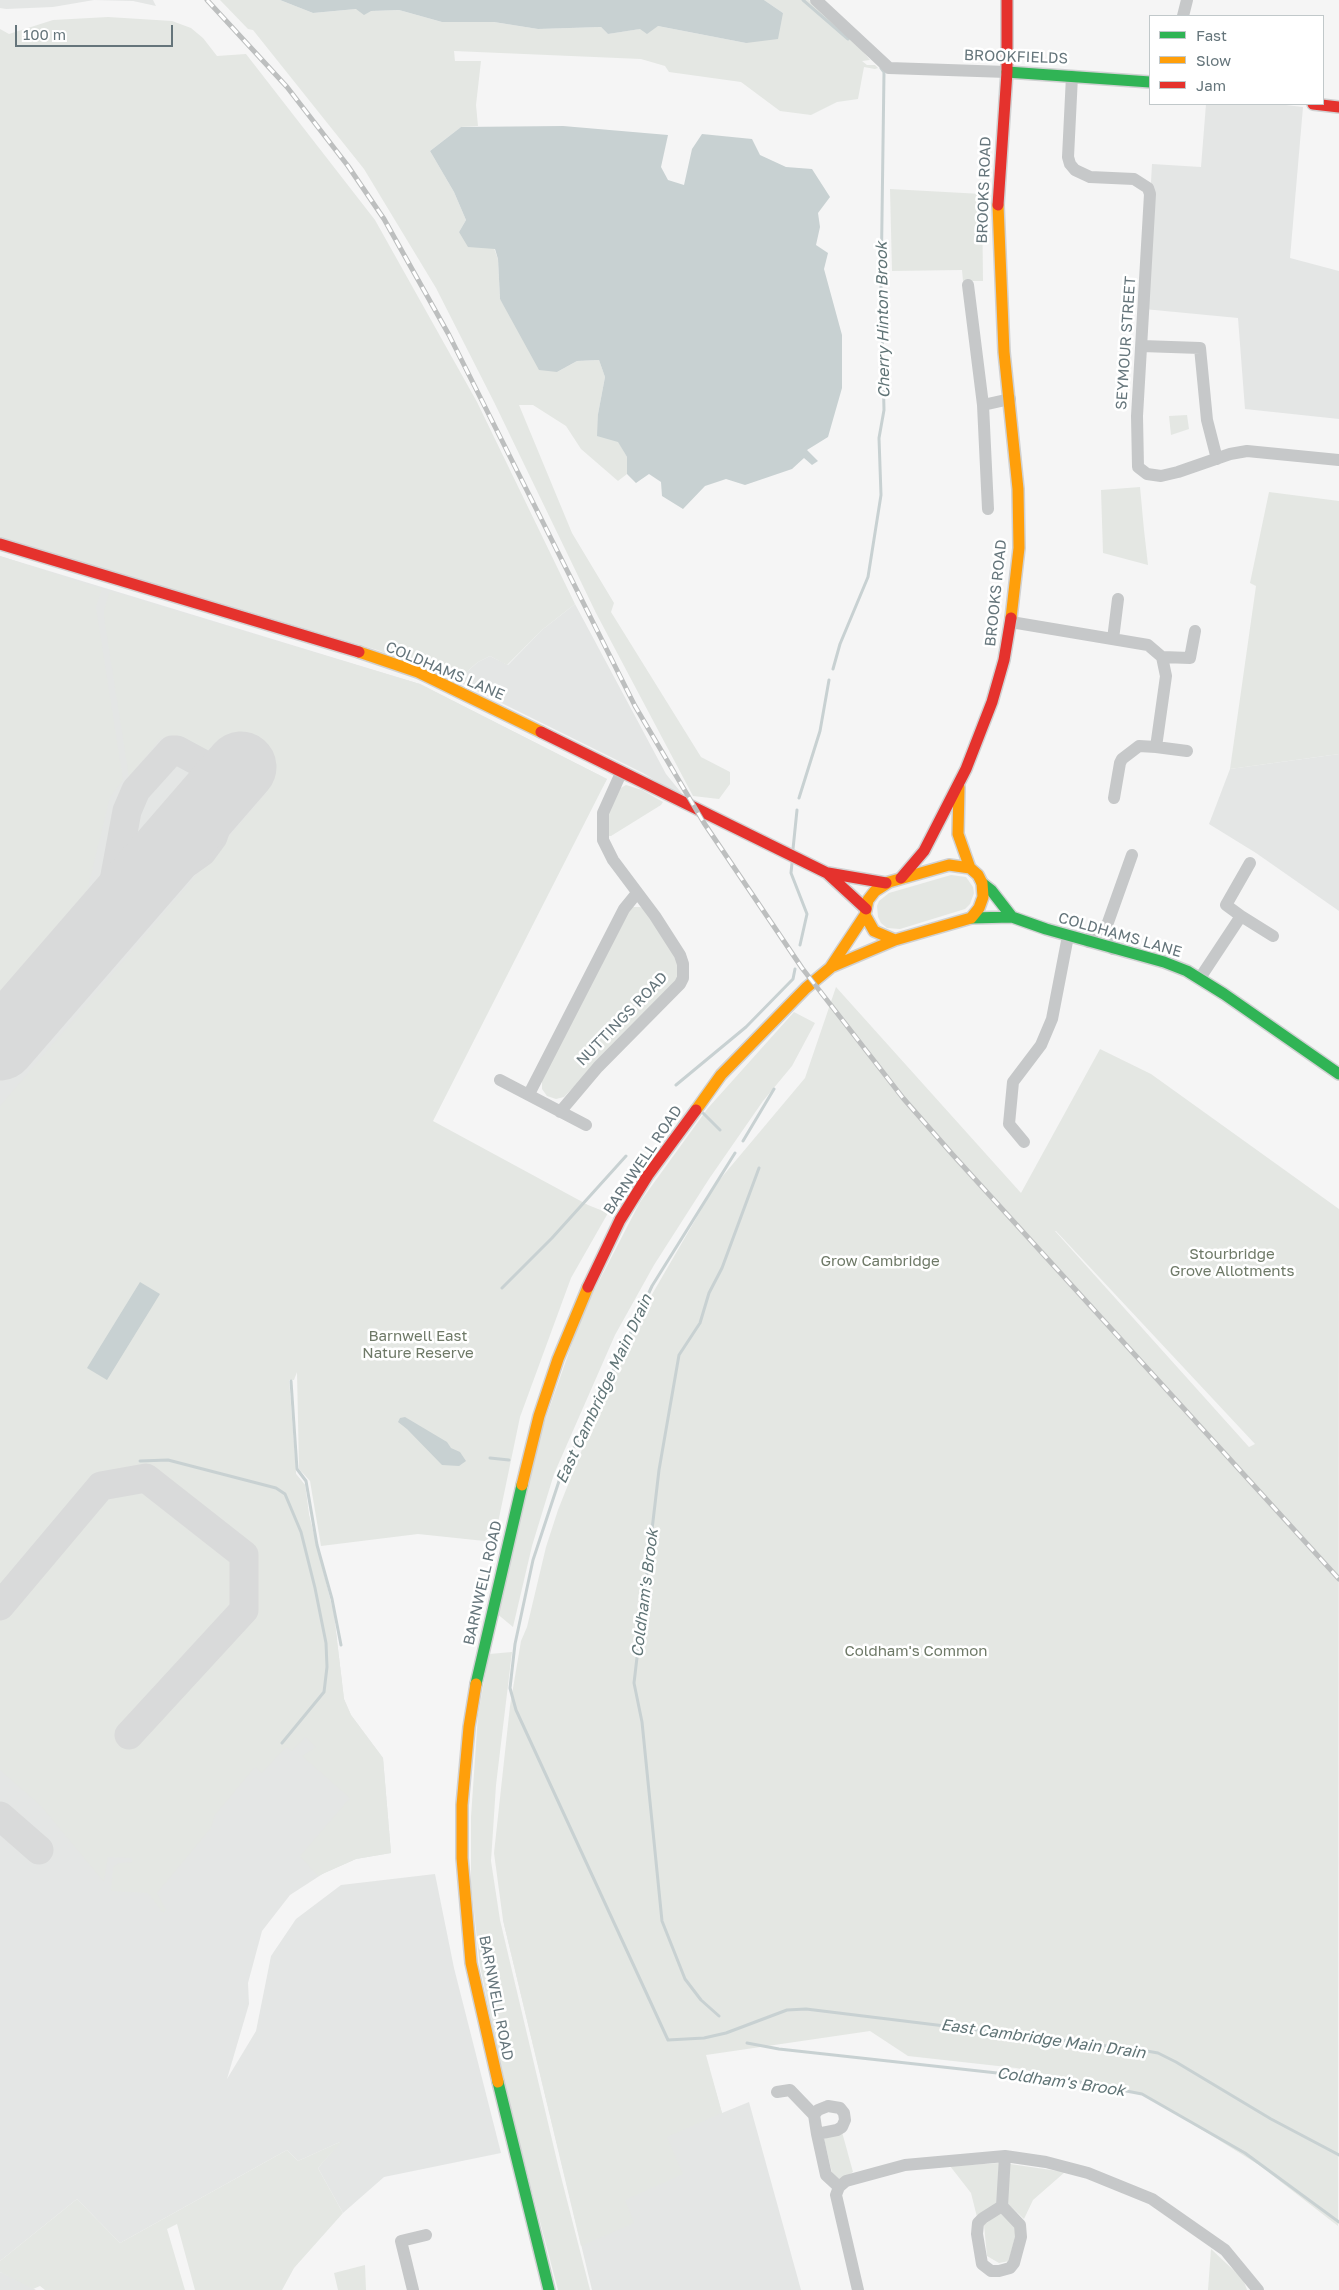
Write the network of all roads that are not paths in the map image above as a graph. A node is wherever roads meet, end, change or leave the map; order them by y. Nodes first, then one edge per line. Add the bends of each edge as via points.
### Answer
1 (816, 0) edge
2 (1007, 0) edge
3 (1187, 0) edge
4 (1183, 15) edge
5 (1007, 72) junction
6 (1072, 76) junction
7 (1149, 82) edge
8 (1322, 105) edge
9 (1339, 107) edge
10 (968, 285) dead end
11 (1142, 346) junction
12 (1010, 399) junction
13 (983, 405) junction
14 (1217, 459) junction
15 (1339, 460) edge
16 (988, 509) dead end
17 (0, 544) edge
18 (1118, 599) dead end
19 (1012, 622) junction
20 (1195, 631) dead end
21 (1113, 639) junction
22 (1162, 657) junction
23 (1156, 747) junction
24 (1187, 751) dead end
25 (621, 773) junction
26 (960, 783) junction
27 (1114, 798) dead end
28 (1132, 855) dead end
29 (1250, 863) dead end
30 (970, 868) junction
31 (827, 873) junction
32 (901, 878) junction
33 (886, 883) junction
34 (982, 883) junction
35 (637, 893) junction
36 (866, 912) junction
37 (1241, 916) junction
38 (971, 918) junction
39 (1012, 918) junction
40 (1106, 928) junction
41 (1068, 936) junction
42 (1273, 936) dead end
43 (895, 940) junction
44 (1090, 942) junction
45 (1113, 948) junction
46 (830, 968) junction
47 (1200, 978) junction
48 (1339, 1074) edge
49 (500, 1080) dead end
50 (530, 1094) junction
51 (560, 1112) junction
52 (586, 1125) dead end
53 (1024, 1142) dead end
54 (777, 2092) dead end
55 (814, 2115) junction
56 (816, 2134) junction
57 (1005, 2156) junction
58 (839, 2187) junction
59 (1002, 2206) junction
60 (426, 2235) dead end
61 (413, 2290) edge
62 (549, 2290) edge
63 (858, 2290) edge
64 (1258, 2290) edge

1 - 5 street, BROOKFIELDS via 889,68
2 - 5 main road, BROOKS ROAD
3 - 4 street
5 - 6 main road, BROOKFIELDS
5 - 12 main road, BROOKS ROAD via 998,238
6 - 7 main road, BROOKFIELDS
6 - 11 street, SEYMOUR STREET via 1070,164 1090,177 1134,179 1148,188 1150,194
8 - 9 main road
10 - 13 street
11 - 14 street via 1200,348 1207,420
11 - 14 street, SEYMOUR STREET via 1137,416 1138,467 1147,474 1161,476
12 - 13 street
12 - 19 main road, BROOKS ROAD via 1019,532
13 - 16 street
14 - 15 street, SEYMOUR STREET via 1248,451
17 - 25 main road, COLDHAMS LANE via 400,665 492,707
18 - 21 street
19 - 21 street
19 - 26 main road, BROOKS ROAD via 992,702
20 - 22 street via 1190,658
21 - 22 street via 1148,645
22 - 23 street via 1166,676
23 - 24 street
23 - 27 street via 1139,746 1122,760
25 - 31 main road, COLDHAMS LANE
25 - 35 street, NUTTINGS ROAD via 603,812 602,834 614,860
26 - 30 main road, BROOKS ROAD via 958,834
26 - 32 main road, BROOKS ROAD via 924,851
28 - 40 street
29 - 37 street via 1226,905
30 - 32 main road via 949,865
30 - 34 main road, BROOKS ROAD
31 - 33 main road, COLDHAMS LANE
31 - 36 main road, COLDHAMS LANE
32 - 33 main road
33 - 36 main road, BARNWELL ROAD via 868,900
34 - 38 main road via 983,897
34 - 39 main road
35 - 50 street, NUTTINGS ROAD via 624,909
35 - 51 street, NUTTINGS ROAD via 680,955 683,964 680,984 598,1067
36 - 43 main road, COLDHAMS LANE via 874,931
36 - 46 main road, BARNWELL ROAD
37 - 42 street
37 - 47 street
38 - 39 main road, COLDHAMS LANE
38 - 43 main road, BARNWELL ROAD
39 - 41 main road, COLDHAMS LANE
40 - 44 street via 1094,931
40 - 45 street via 1115,936
41 - 44 main road, COLDHAMS LANE
41 - 53 street via 1052,1019 1041,1045 1012,1082 1009,1124
43 - 46 main road, BARNWELL ROAD
44 - 45 main road, COLDHAMS LANE
45 - 47 main road, COLDHAMS LANE via 1164,962
46 - 62 main road, BARNWELL ROAD via 806,988 721,1075 648,1175 620,1220 558,1359 529,1456 487,1630 469,1727 463,1796 462,1858 468,1936 485,2028
47 - 48 main road, COLDHAMS LANE
49 - 50 street
50 - 51 street
51 - 52 street
54 - 55 street via 790,2090
55 - 56 street
55 - 56 street via 828,2106 840,2108 845,2120 837,2130
56 - 58 street via 826,2175
57 - 58 street via 906,2165 846,2181
57 - 59 street
57 - 64 street via 1088,2173 1152,2199 1225,2250
58 - 63 street via 836,2195
59 - 59 street via 1020,2225 1021,2237 1014,2263 999,2272 982,2264 977,2234 978,2224 983,2218
60 - 61 street via 401,2241

